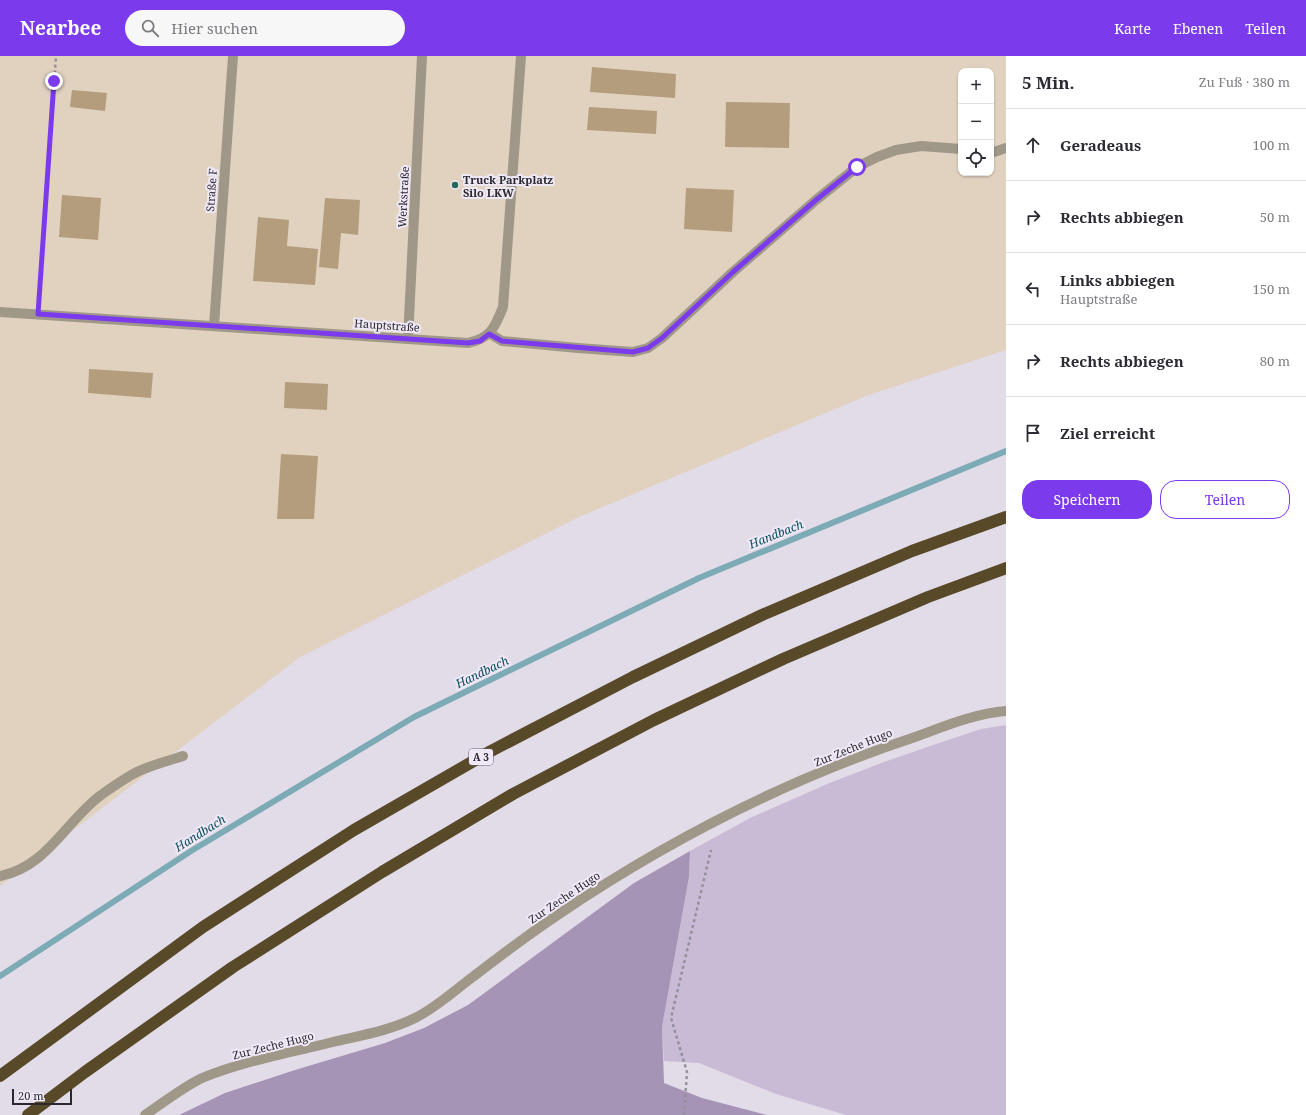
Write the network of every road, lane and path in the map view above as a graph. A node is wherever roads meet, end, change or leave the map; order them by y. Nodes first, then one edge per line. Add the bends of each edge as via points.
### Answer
1 (56, 56) edge
2 (233, 56) edge
3 (422, 56) edge
4 (521, 56) edge
5 (1006, 148) edge
6 (958, 149) edge
7 (994, 151) edge
8 (0, 312) edge
9 (38, 314) junction
10 (214, 326) junction
11 (489, 334) junction
12 (408, 339) junction
13 (1006, 517) edge
14 (1006, 568) edge
15 (1006, 711) edge
16 (183, 756) dead end
17 (711, 850) dead end
18 (0, 876) edge
19 (0, 1076) edge
20 (28, 1115) edge
21 (145, 1115) edge
22 (684, 1115) edge

1 - 9 path
2 - 10 street, Straße F
3 - 12 street, Werkstraße
4 - 11 street via 503,307
5 - 7 street
6 - 11 street via 922,146 896,150 857,167 648,348 633,352 585,349 502,341
8 - 9 street, Hauptstraße
9 - 10 street, Hauptstraße
10 - 12 street, Hauptstraße
11 - 12 street, Hauptstraße via 480,341 468,343
13 - 19 highway, A 3 via 912,551 762,615 633,677 491,751 354,830 203,927
14 - 20 highway via 928,597 782,659 654,720 513,794 382,872 233,968 84,1072
15 - 21 street, Zur Zeche Hugo via 960,721 893,744 821,772 694,832 635,865 556,916 426,1013 373,1032 214,1074 199,1080
16 - 18 street via 137,772 85,809 39,858
17 - 22 path via 671,1018 687,1072

